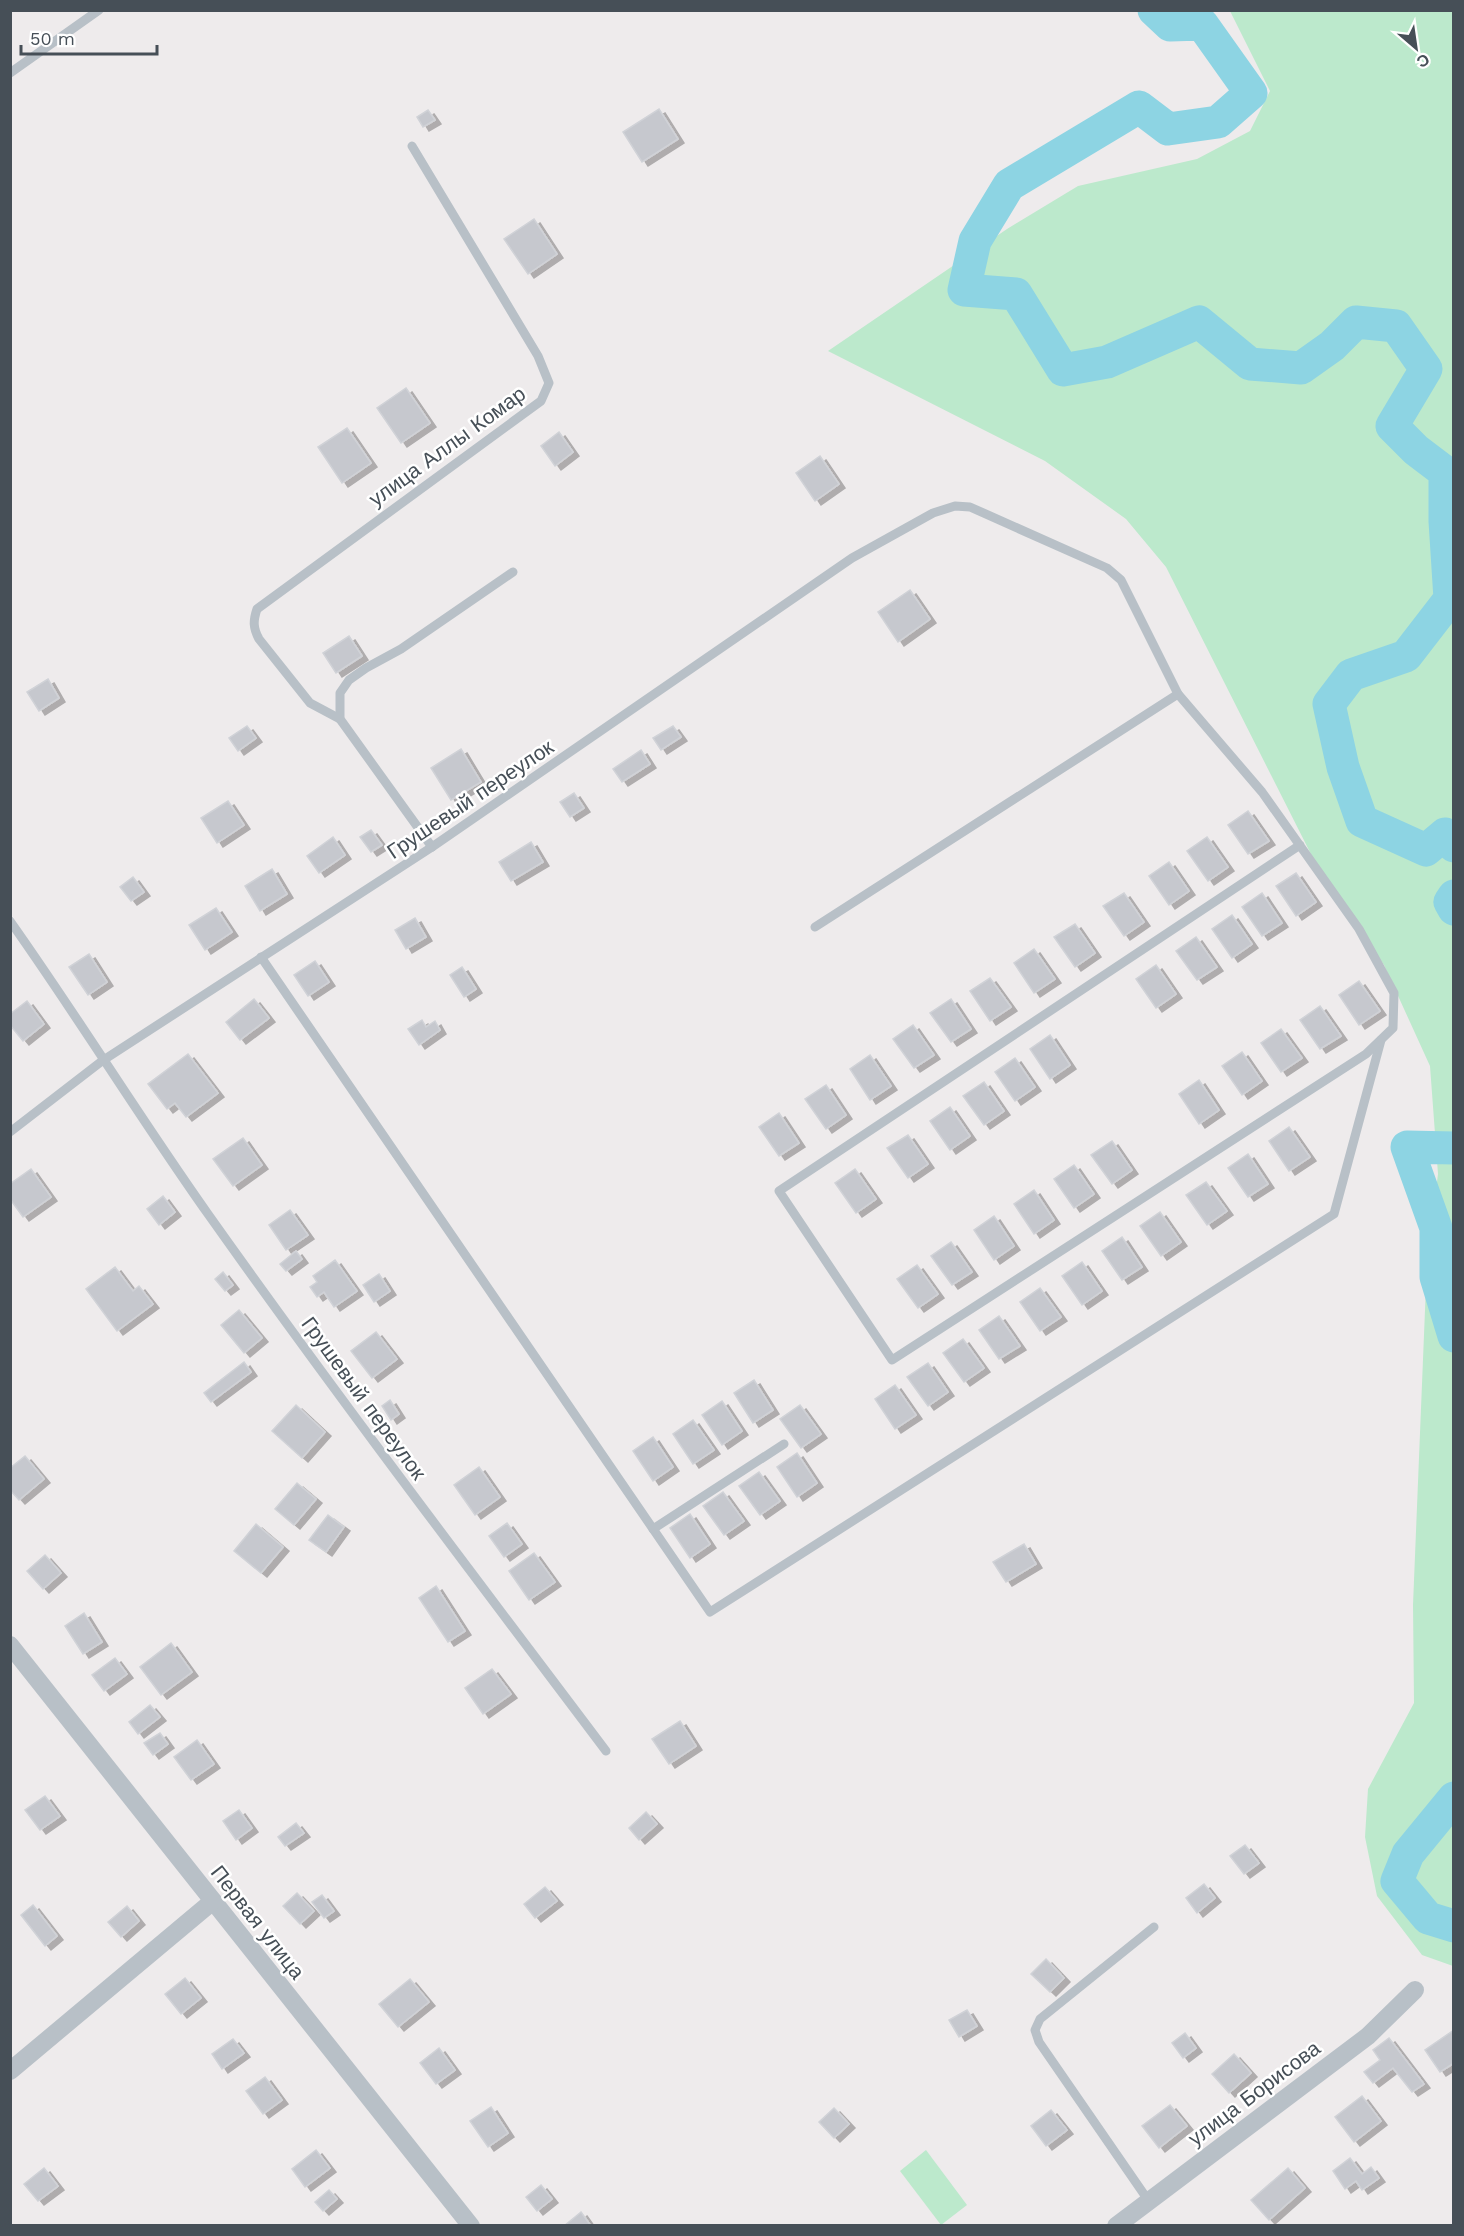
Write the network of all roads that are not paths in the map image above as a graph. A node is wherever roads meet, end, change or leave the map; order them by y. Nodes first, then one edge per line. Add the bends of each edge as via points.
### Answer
1 (99, 10) edge
2 (10, 73) edge
3 (412, 146) dead end
4 (513, 572) dead end
5 (1178, 694) junction
6 (340, 719) junction
7 (1300, 845) junction
8 (432, 847) junction
9 (10, 921) edge
10 (815, 927) dead end
11 (261, 957) junction
12 (1381, 1040) junction
13 (102, 1060) junction
14 (10, 1131) edge
15 (784, 1444) dead end
16 (653, 1529) junction
17 (10, 1645) edge
18 (606, 1751) dead end
19 (213, 1900) junction
20 (1154, 1927) dead end
21 (1415, 1990) dead end
22 (10, 2071) edge
23 (1148, 2200) junction
24 (471, 2226) edge
25 (1116, 2226) edge

1 - 2 lane
3 - 6 lane, улица Аллы Комар via 538,356 549,383 541,401 257,609 254,629 259,639 310,703
4 - 6 lane via 350,680 340,693
5 - 7 lane, Грушевый переулок via 1262,792
5 - 8 lane, Грушевый переулок via 1121,580 1107,568 970,507 956,506 933,513 852,558
5 - 10 lane
6 - 8 lane
7 - 12 lane, Грушевый переулок via 1359,929 1394,993 1393,1028
7 - 12 lane via 779,1191 892,1360 1366,1054
8 - 11 lane, Грушевый переулок
9 - 13 lane, Грушевый переулок
11 - 13 lane, Грушевый переулок
11 - 16 lane
12 - 16 lane via 1334,1214 710,1612
13 - 14 lane, Грушевый переулок
13 - 18 lane, Грушевый переулок via 335,1389
15 - 16 lane
17 - 19 street, Первая улица
19 - 22 street
19 - 24 street, Первая улица
20 - 23 lane via 1040,2019 1035,2030 1039,2042
21 - 23 street, улица Борисова via 1368,2036
23 - 25 street, улица Борисова

